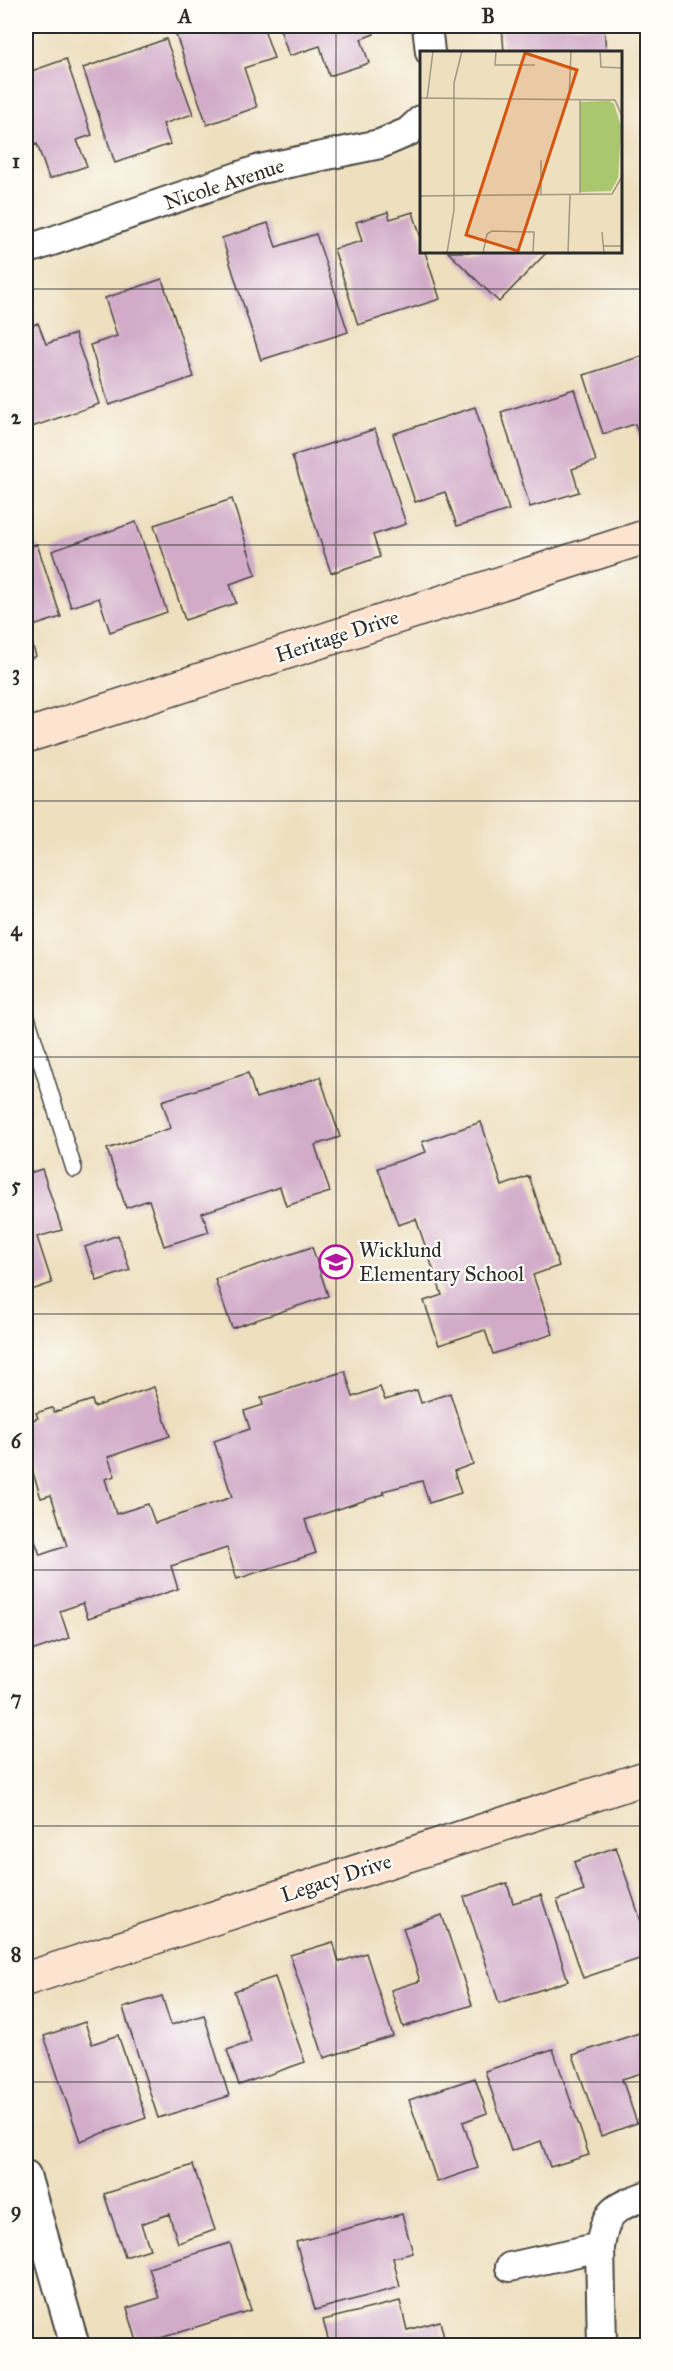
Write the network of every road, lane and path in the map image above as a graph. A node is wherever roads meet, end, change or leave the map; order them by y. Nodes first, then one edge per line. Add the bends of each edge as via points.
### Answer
1 (427, 26) edge
2 (430, 51) edge
3 (420, 121) edge
4 (26, 250) edge
5 (648, 536) edge
6 (26, 736) edge
7 (26, 1014) edge
8 (74, 1169) dead end
9 (648, 1777) edge
10 (26, 1979) edge
11 (26, 2175) edge
12 (648, 2195) edge
13 (600, 2247) junction
14 (510, 2267) dead end
15 (75, 2346) edge
16 (602, 2346) edge

1 - 2 street
3 - 4 street, Nicole Avenue via 408,132 380,144 261,169
5 - 6 street, Heritage Drive
7 - 8 lane
9 - 10 street, Legacy Drive
11 - 15 street
12 - 13 street via 617,2207 603,2224
13 - 14 street
13 - 16 street

